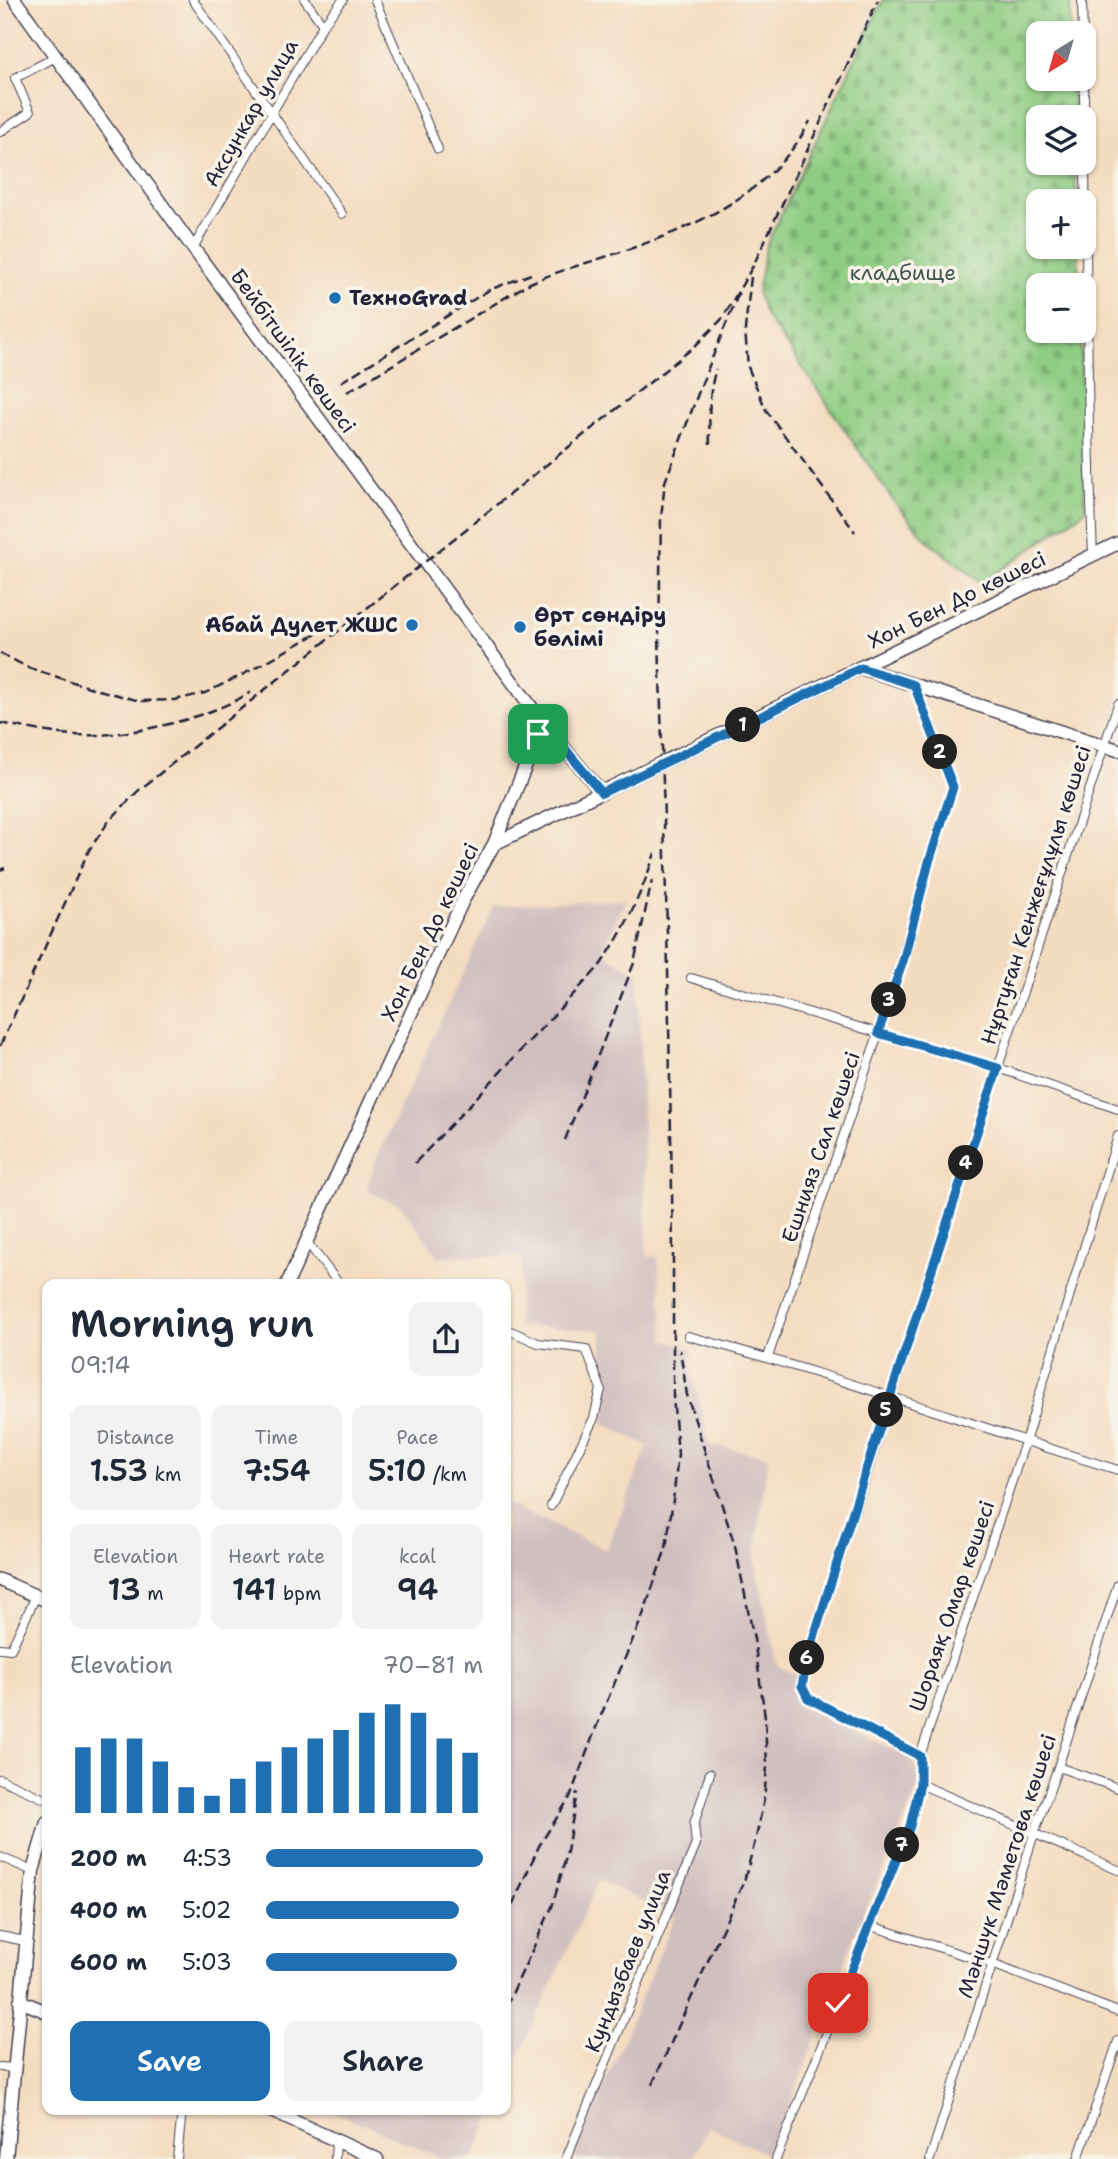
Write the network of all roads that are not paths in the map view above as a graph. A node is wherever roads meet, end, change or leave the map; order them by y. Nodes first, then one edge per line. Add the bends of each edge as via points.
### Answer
1 (15, 0) edge
2 (193, 0) edge
3 (305, 0) edge
4 (343, 0) edge
5 (375, 0) edge
6 (1083, 0) edge
7 (323, 25) junction
8 (56, 57) junction
9 (271, 112) junction
10 (0, 132) edge
11 (438, 149) dead end
12 (342, 214) dead end
13 (193, 248) junction
14 (1118, 542) edge
15 (1093, 555) junction
16 (861, 668) junction
17 (914, 685) junction
18 (1118, 704) edge
19 (543, 723) junction
20 (1104, 746) junction
21 (1118, 750) edge
22 (602, 793) junction
23 (494, 844) junction
24 (691, 978) dead end
25 (878, 1033) junction
26 (998, 1068) junction
27 (1118, 1109) edge
28 (1118, 1136) edge
29 (307, 1242) junction
30 (289, 1279) edge
31 (335, 1279) edge
32 (511, 1331) edge
33 (688, 1336) dead end
34 (768, 1357) junction
35 (890, 1396) junction
36 (1025, 1442) junction
37 (1118, 1470) edge
38 (551, 1506) dead end
39 (0, 1580) edge
40 (1118, 1584) edge
41 (41, 1599) edge
42 (0, 1648) edge
43 (920, 1756) junction
44 (1058, 1767) junction
45 (710, 1773) dead end
46 (0, 1779) edge
47 (920, 1784) junction
48 (1118, 1788) edge
49 (42, 1798) edge
50 (1034, 1834) junction
51 (42, 1840) edge
52 (0, 1857) edge
53 (1118, 1870) edge
54 (33, 1871) junction
55 (869, 1925) junction
56 (0, 1936) edge
57 (25, 1941) junction
58 (992, 1964) junction
59 (20, 2001) junction
60 (42, 2010) edge
61 (1118, 2012) edge
62 (1118, 2041) edge
63 (0, 2067) edge
64 (14, 2068) junction
65 (181, 2115) edge
66 (280, 2115) edge
67 (336, 2141) junction
68 (6, 2159) edge
69 (177, 2159) edge
70 (335, 2159) edge
71 (377, 2159) edge
72 (566, 2159) edge
73 (776, 2159) edge
74 (930, 2159) edge
75 (1078, 2159) edge

1 - 8 street, Бейбітшілік көшесі
2 - 9 street
3 - 7 street
4 - 7 street, Аксункар улица
5 - 11 street
6 - 15 street via 1087,435
7 - 9 street, Аксункар улица
8 - 10 street via 15,78 30,112
8 - 13 street, Бейбітшілік көшесі
9 - 12 street
9 - 13 street, Аксункар улица
13 - 19 street, Бейбітшілік көшесі
14 - 15 street, Хон Бен До көшесі
15 - 16 street, Хон Бен До көшесі
16 - 17 street
16 - 22 street, Хон Бен До көшесі
17 - 20 street
17 - 25 street, Ешнияз Сал көшесі via 953,787
18 - 20 street, Нұртуған Кенжеғұлұлы көшесі
19 - 22 street, Бейбітшілік көшесі
19 - 23 street
20 - 21 street
20 - 26 street, Нұртуған Кенжеғұлұлы көшесі
22 - 23 street, Хон Бен До көшесі
23 - 29 street, Хон Бен До көшесі via 463,900
24 - 25 street
25 - 26 street
25 - 34 street, Ешнияз Сал көшесі
26 - 27 street
26 - 35 street, Нұртуған Кенжеғұлұлы көшесі
28 - 36 street, Шораяқ Омар көшесі
29 - 30 street, Хон Бен До көшесі
29 - 31 street
32 - 38 street via 538,1342 586,1349 601,1389 594,1418
33 - 34 street
34 - 35 street
35 - 36 street
35 - 43 street, Нұртуған Кенжеғұлұлы көшесі via 802,1686 808,1698
36 - 37 street
36 - 43 street, Шораяқ Омар көшесі
39 - 41 street
40 - 44 street, Мәншүк Мәметова көшесі
41 - 42 street via 11,1649
43 - 47 street, Шораяқ Омар көшесі
44 - 48 street
44 - 50 street, Мәншүк Мәметова көшесі
45 - 72 street, Кундызбаев улица via 694,1824 696,1844
46 - 49 street
47 - 50 street
47 - 55 street, Шораяқ Омар көшесі via 910,1826
50 - 53 street
50 - 58 street, Мәншүк Мәметова көшесі
51 - 54 street
52 - 54 street
54 - 57 street
55 - 58 street
55 - 73 street, Шораяқ Омар көшесі
56 - 57 street
57 - 59 street
58 - 61 street
58 - 74 street, Мәншүк Мәметова көшесі
59 - 60 street
59 - 64 street
62 - 75 street
63 - 64 street
64 - 68 street
65 - 69 street
66 - 67 street
67 - 70 street
67 - 71 street

